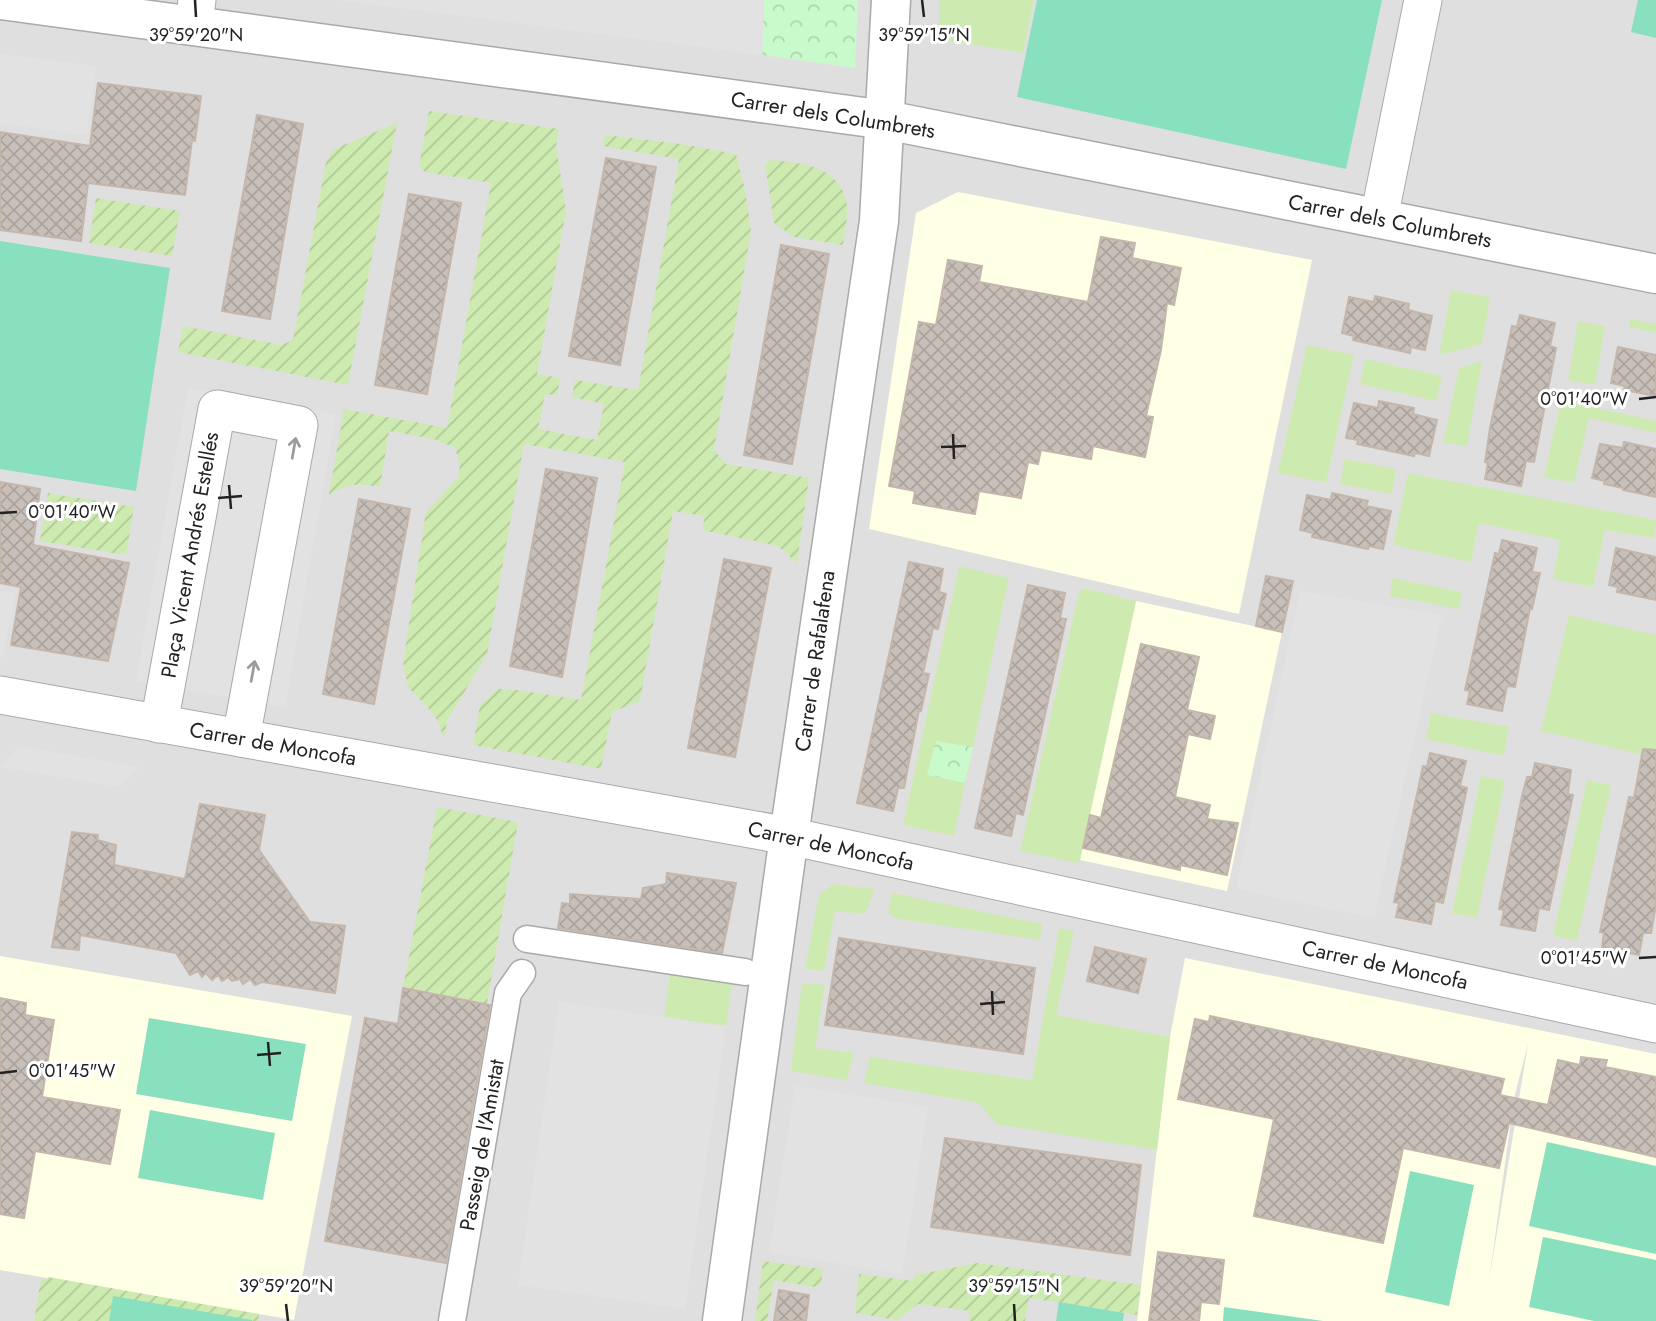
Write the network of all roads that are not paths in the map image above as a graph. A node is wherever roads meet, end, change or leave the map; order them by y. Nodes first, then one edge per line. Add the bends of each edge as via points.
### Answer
1 (2, 0) edge
2 (891, 0) edge
3 (1423, 0) edge
4 (195, 13) edge
5 (886, 120) junction
6 (1379, 218) junction
7 (1656, 274) edge
8 (0, 695) edge
9 (159, 724) junction
10 (241, 738) junction
11 (789, 836) junction
12 (527, 939) dead end
13 (745, 972) dead end
14 (522, 973) dead end
15 (1656, 1024) edge
16 (452, 1321) edge
17 (722, 1321) edge

1 - 4 street, Carrer dels Columbrets
2 - 5 street, Carrer de Rafalafena
3 - 6 street
4 - 5 street, Carrer dels Columbrets
5 - 6 street, Carrer dels Columbrets
5 - 11 street, Carrer de Rafalafena via 879,220
6 - 7 street, Carrer dels Columbrets
8 - 9 street, Carrer de Moncofa
9 - 10 street, Carrer de Moncofa
10 -> 9 street, Plaça Vicent Andrés Estellés via 299,425 217,410
10 - 11 street, Carrer de Moncofa
11 - 15 street, Carrer de Moncofa
11 - 17 street, Carrer de Rafalafena
12 - 13 street
14 - 16 street, Passeig de l'Amistat via 508,993

